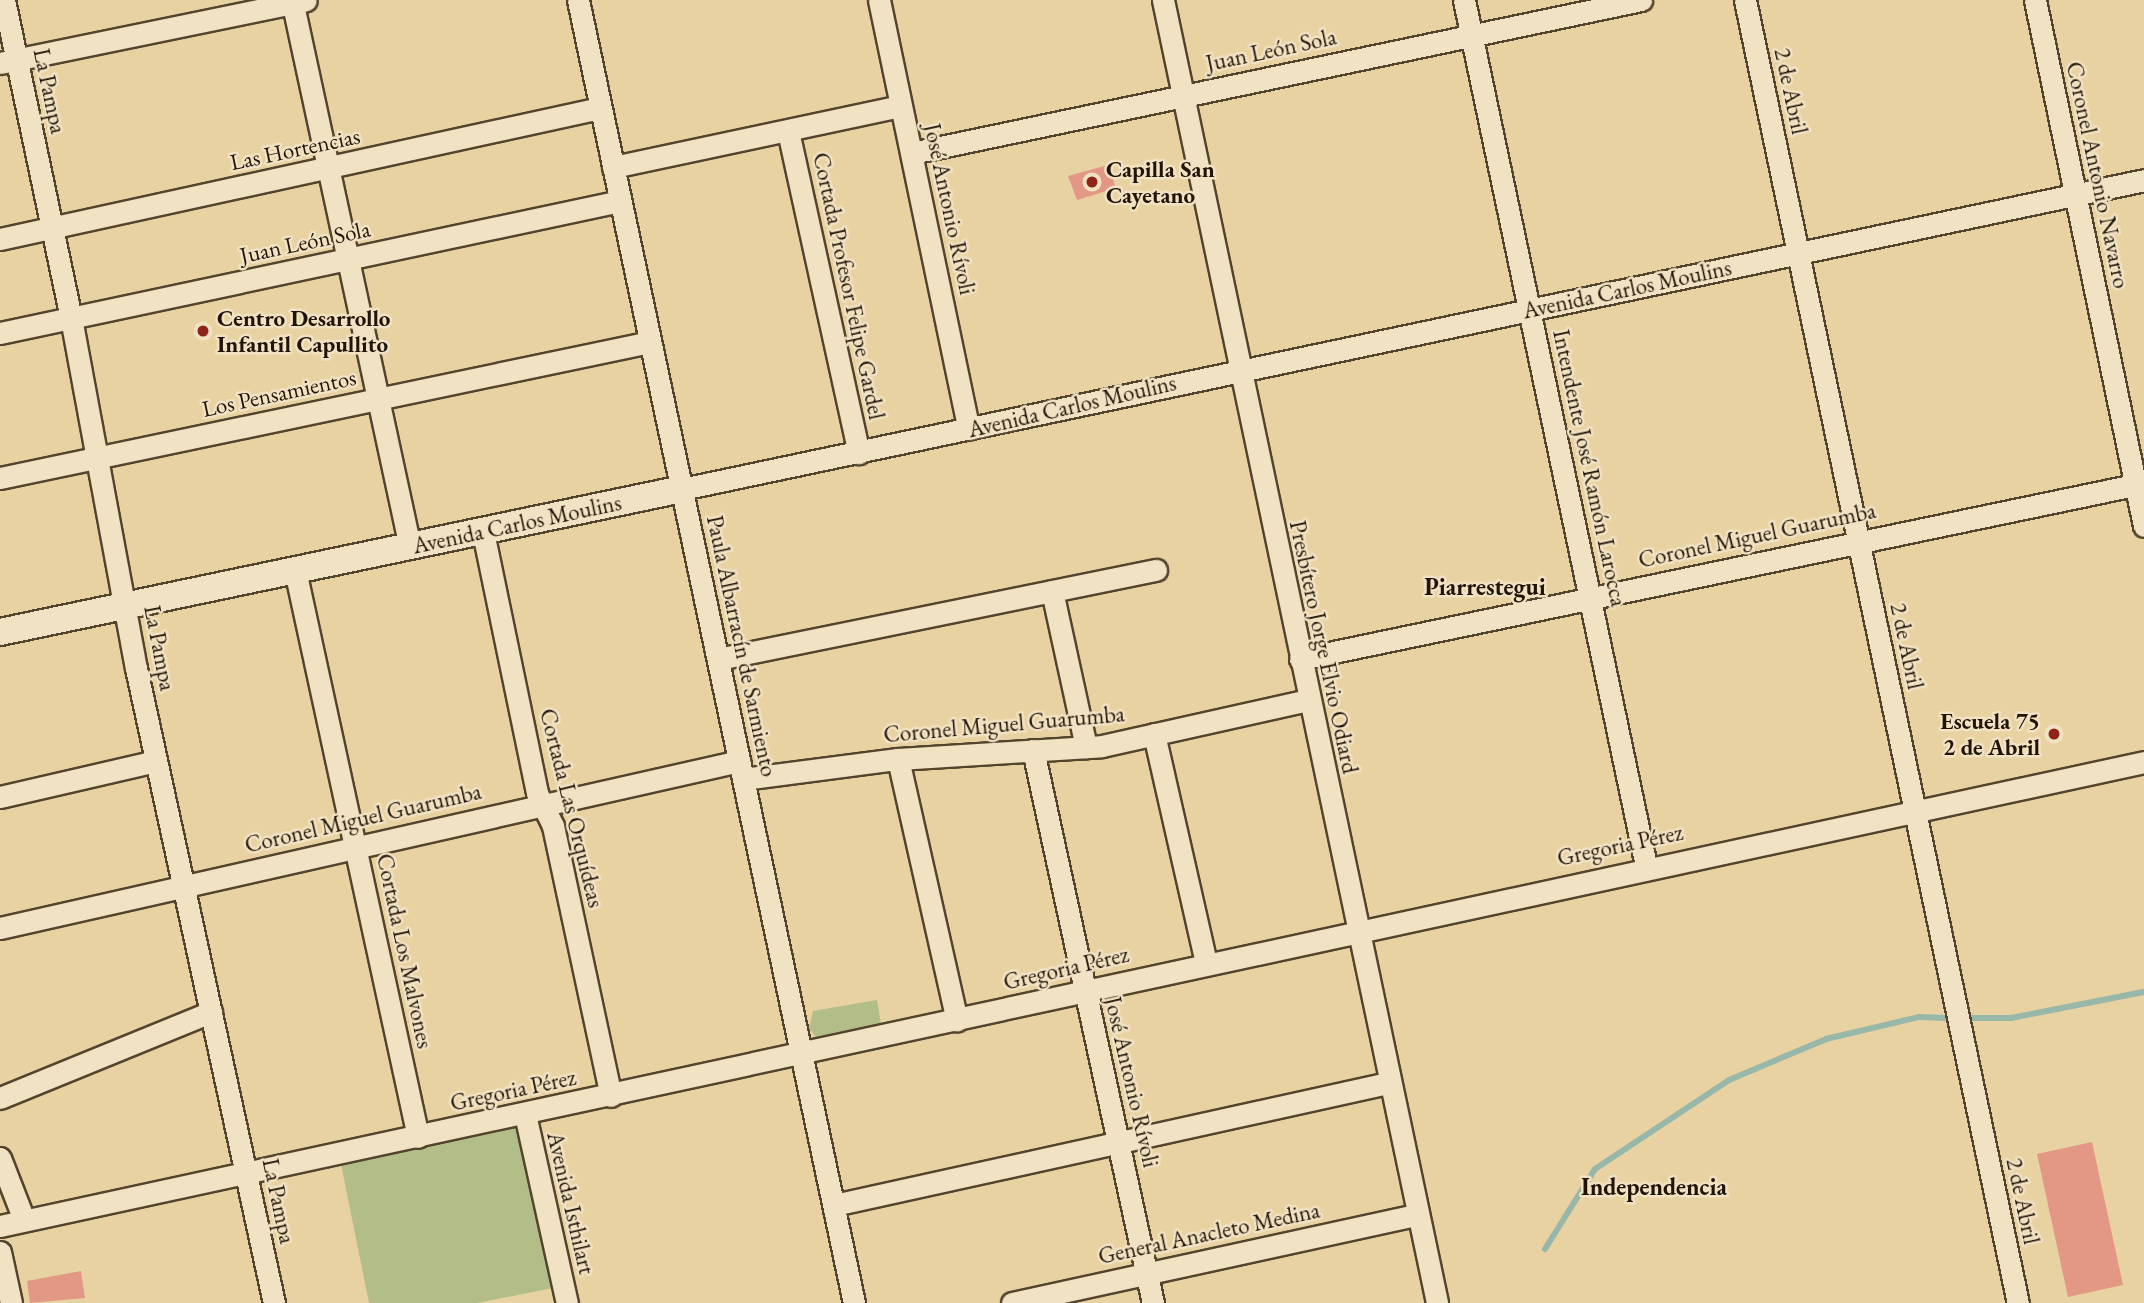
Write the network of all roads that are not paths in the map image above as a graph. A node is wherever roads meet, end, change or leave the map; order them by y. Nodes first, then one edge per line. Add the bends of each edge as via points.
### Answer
1 (4, 0) edge
2 (578, 0) edge
3 (879, 0) edge
4 (1163, 0) edge
5 (1464, 0) edge
6 (1641, 0) edge
7 (1745, 0) edge
8 (2035, 0) edge
9 (297, 1) edge
10 (1602, 4) edge
11 (1472, 36) junction
12 (8, 62) edge
13 (1181, 96) junction
14 (901, 107) junction
15 (600, 108) junction
16 (788, 131) junction
17 (912, 153) junction
18 (613, 167) junction
19 (328, 168) junction
20 (2144, 180) edge
21 (2075, 194) junction
22 (620, 201) junction
23 (52, 229) junction
24 (0, 239) edge
25 (1798, 252) junction
26 (348, 260) junction
27 (1530, 310) junction
28 (71, 318) junction
29 (0, 333) edge
30 (650, 342) junction
31 (1238, 369) junction
32 (378, 399) junction
33 (969, 429) junction
34 (859, 453) junction
35 (97, 458) junction
36 (0, 478) edge
37 (2140, 484) edge
38 (682, 489) junction
39 (2144, 526) edge
40 (483, 532) junction
41 (1858, 541) junction
42 (410, 547) junction
43 (295, 570) junction
44 (1156, 570) dead end
45 (1052, 591) junction
46 (1591, 597) junction
47 (126, 606) junction
48 (0, 632) edge
49 (718, 659) junction
50 (1300, 659) junction
51 (1308, 700) junction
52 (1154, 734) junction
53 (1086, 747) junction
54 (1033, 750) junction
55 (898, 759) junction
56 (156, 761) junction
57 (2144, 762) edge
58 (741, 770) junction
59 (0, 797) edge
60 (543, 804) junction
61 (1913, 809) junction
62 (356, 845) junction
63 (1646, 866) junction
64 (184, 886) junction
65 (0, 928) edge
66 (1355, 929) junction
67 (1206, 962) junction
68 (1084, 990) junction
69 (211, 1012) junction
70 (957, 1020) junction
71 (802, 1054) junction
72 (1388, 1083) junction
73 (611, 1096) junction
74 (0, 1098) edge
75 (525, 1114) junction
76 (418, 1137) junction
77 (1118, 1143) junction
78 (0, 1158) edge
79 (246, 1173) junction
80 (834, 1205) junction
81 (1416, 1215) junction
82 (23, 1220) junction
83 (0, 1226) edge
84 (0, 1252) edge
85 (1146, 1273) junction
86 (11, 1303) edge
87 (274, 1303) edge
88 (567, 1303) edge
89 (854, 1303) edge
90 (1013, 1303) edge
91 (1153, 1303) edge
92 (1437, 1303) edge
93 (2018, 1303) edge

1 - 12 street, La Pampa
2 - 15 street, Paula Albarracín de Sarmiento
3 - 14 street, José Antonio Rívoli
4 - 13 street, Presbítero Jorge Elvio Odiard
5 - 11 street, Intendente José Ramón Larocca
6 - 10 street, Juan León Sola
7 - 25 street, 2 de Abril
8 - 21 street, Coronel Antonio Navarro
9 - 12 street
9 - 19 street
10 - 11 street, Juan León Sola
11 - 13 street, Juan León Sola
11 - 27 street, Intendente José Ramón Larocca
12 - 23 street, La Pampa
13 - 17 street, Juan León Sola
13 - 31 street, Presbítero Jorge Elvio Odiard
14 - 16 street
14 - 17 street, José Antonio Rívoli
15 - 18 street, Paula Albarracín de Sarmiento
15 - 19 street, Las Hortencias
16 - 18 street
16 - 34 street, Cortada Profesor Felipe Gardel
17 - 33 street, José Antonio Rívoli
18 - 22 street, Paula Albarracín de Sarmiento
19 - 23 street, Las Hortencias
19 - 26 street
20 - 21 street, Avenida Carlos Moulins
21 - 25 street, Avenida Carlos Moulins
21 - 37 street, Coronel Antonio Navarro
22 - 26 street, Juan León Sola
22 - 30 street, Paula Albarracín de Sarmiento
23 - 24 street, Las Hortencias
23 - 28 street, La Pampa
25 - 27 street, Avenida Carlos Moulins
25 - 41 street, 2 de Abril
26 - 28 street, Juan León Sola
26 - 32 street
27 - 31 street, Avenida Carlos Moulins
27 - 46 street, Intendente José Ramón Larocca
28 - 29 street, Juan León Sola
28 - 35 street, La Pampa
30 - 32 street, Los Pensamientos
30 - 38 street, Paula Albarracín de Sarmiento
31 - 33 street, Avenida Carlos Moulins
31 - 50 street, Presbítero Jorge Elvio Odiard
32 - 35 street, Los Pensamientos
32 - 42 street
33 - 34 street, Avenida Carlos Moulins
34 - 38 street, Avenida Carlos Moulins
35 - 36 street, Los Pensamientos
35 - 47 street, La Pampa
37 - 39 street, Coronel Antonio Navarro
37 - 41 street, Coronel Miguel Guarumba
38 - 40 street, Avenida Carlos Moulins
38 - 49 street, Paula Albarracín de Sarmiento
40 - 42 street, Avenida Carlos Moulins
40 - 60 street, Cortada Las Orquídeas
41 - 46 street, Coronel Miguel Guarumba
41 - 61 street, 2 de Abril
42 - 43 street, Avenida Carlos Moulins
43 - 47 street, Avenida Carlos Moulins
43 - 62 street, Cortada Los Malvones
44 - 45 street
45 - 49 street
45 - 53 street
46 - 50 street, Coronel Miguel Guarumba
46 - 63 street, Intendente José Ramón Larocca
47 - 48 street, Avenida Carlos Moulins
47 - 56 street, La Pampa
49 - 58 street, Paula Albarracín de Sarmiento
50 - 51 street, Presbítero Jorge Elvio Odiard
51 - 52 street, Coronel Miguel Guarumba
51 - 66 street, Presbítero Jorge Elvio Odiard
52 - 53 street, Coronel Miguel Guarumba
52 - 67 street
53 - 54 street, Coronel Miguel Guarumba
54 - 55 street, Coronel Miguel Guarumba
54 - 68 street, José Antonio Rívoli
55 - 58 street, Coronel Miguel Guarumba
55 - 70 street
56 - 59 street
56 - 64 street, La Pampa
57 - 61 street, Gregoria Pérez
58 - 60 street, Coronel Miguel Guarumba
58 - 71 street, Paula Albarracín de Sarmiento
60 - 62 street, Coronel Miguel Guarumba
60 - 73 street, Cortada Las Orquídeas via 553,825
61 - 63 street, Gregoria Pérez
61 - 93 street, 2 de Abril
62 - 64 street, Coronel Miguel Guarumba
62 - 76 street, Cortada Los Malvones
63 - 66 street, Gregoria Pérez
64 - 65 street, Coronel Miguel Guarumba
64 - 69 street, La Pampa
66 - 67 street, Gregoria Pérez
66 - 72 street, Presbítero Jorge Elvio Odiard
67 - 68 street, Gregoria Pérez
68 - 70 street, Gregoria Pérez
68 - 77 street, José Antonio Rívoli
69 - 74 street
69 - 79 street, La Pampa
70 - 71 street, Gregoria Pérez
71 - 73 street, Gregoria Pérez
71 - 80 street, Paula Albarracín de Sarmiento
72 - 77 street
72 - 81 street, Presbítero Jorge Elvio Odiard
73 - 75 street, Gregoria Pérez
75 - 76 street, Gregoria Pérez
75 - 88 street, Avenida Isthilart
76 - 79 street, Gregoria Pérez
77 - 80 street
77 - 85 street, José Antonio Rívoli
78 - 82 street
79 - 82 street, Gregoria Pérez
79 - 87 street, La Pampa
80 - 89 street, Paula Albarracín de Sarmiento
81 - 85 street, General Anacleto Medina
81 - 92 street, Presbítero Jorge Elvio Odiard
82 - 83 street, Gregoria Pérez
84 - 86 street
85 - 90 street, General Anacleto Medina
85 - 91 street, José Antonio Rívoli

